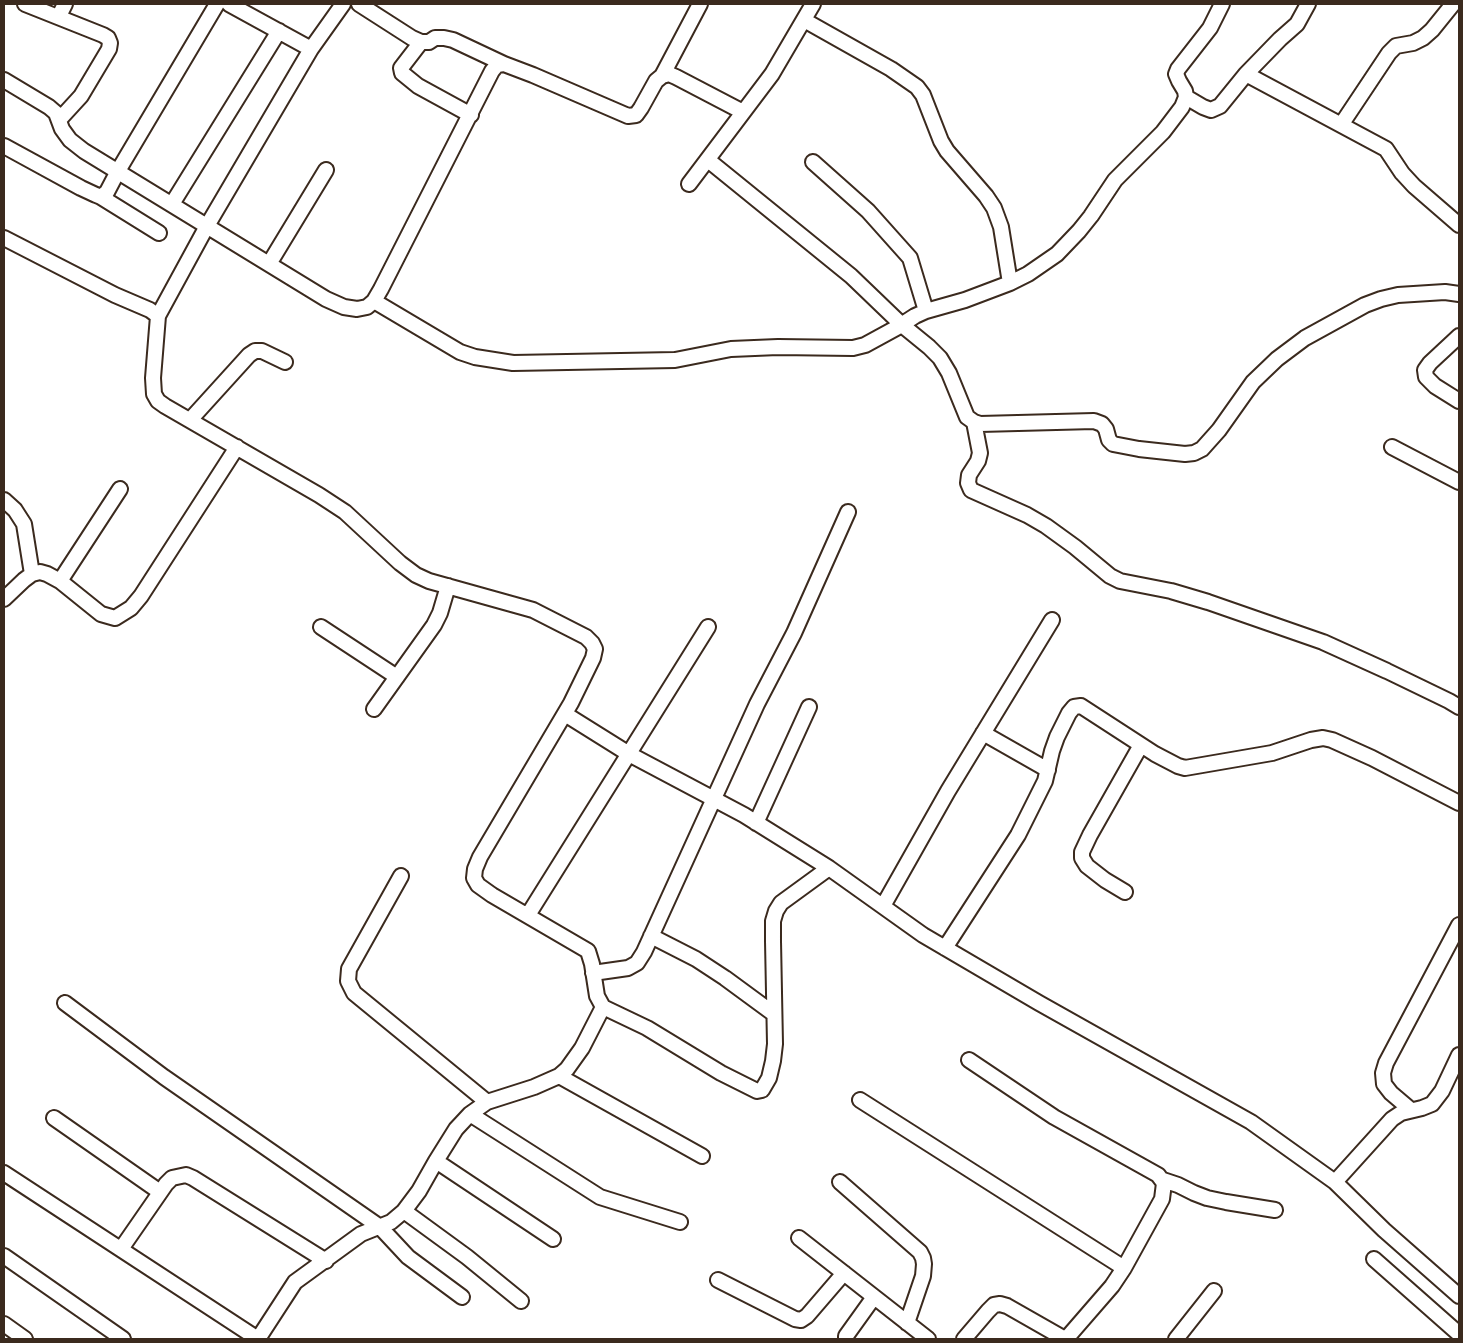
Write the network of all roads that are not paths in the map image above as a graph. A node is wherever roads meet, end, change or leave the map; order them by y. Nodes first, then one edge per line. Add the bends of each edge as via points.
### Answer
1 (25, 4) edge
2 (217, 4) edge
3 (229, 4) edge
4 (343, 4) edge
5 (359, 4) edge
6 (700, 4) edge
7 (814, 4) edge
8 (1222, 4) edge
9 (1308, 4) edge
10 (1453, 4) edge
11 (62, 10) edge
12 (804, 20) junction
13 (278, 31) junction
14 (421, 42) junction
15 (311, 49) junction
16 (504, 64) junction
17 (1246, 74) junction
18 (662, 76) junction
19 (4, 80) edge
20 (1186, 97) junction
21 (743, 112) junction
22 (471, 115) junction
23 (59, 120) junction
24 (1341, 125) junction
25 (4, 146) edge
26 (708, 160) junction
27 (813, 162) dead end
28 (326, 170) dead end
29 (118, 171) junction
30 (689, 184) dead end
31 (102, 197) junction
32 (172, 204) junction
33 (1459, 225) edge
34 (208, 226) junction
35 (160, 233) dead end
36 (4, 238) edge
37 (269, 264) junction
38 (1010, 284) junction
39 (1459, 294) edge
40 (374, 301) junction
41 (926, 311) junction
42 (158, 316) junction
43 (902, 325) junction
44 (1459, 336) edge
45 (285, 362) dead end
46 (1459, 401) edge
47 (190, 420) junction
48 (974, 422) junction
49 (236, 447) junction
50 (1392, 447) dead end
51 (1459, 482) edge
52 (120, 489) dead end
53 (4, 500) edge
54 (848, 512) dead end
55 (32, 574) junction
56 (60, 581) junction
57 (448, 586) junction
58 (4, 599) edge
59 (1052, 620) dead end
60 (321, 627) dead end
61 (708, 627) dead end
62 (397, 677) junction
63 (809, 707) dead end
64 (1459, 707) edge
65 (374, 710) dead end
66 (565, 714) junction
67 (984, 734) junction
68 (1141, 745) junction
69 (629, 754) junction
70 (1048, 770) junction
71 (713, 798) junction
72 (1459, 803) edge
73 (756, 823) junction
74 (829, 868) junction
75 (401, 876) dead end
76 (1125, 892) dead end
77 (883, 906) junction
78 (528, 915) junction
79 (1459, 925) edge
80 (651, 936) junction
81 (945, 948) junction
82 (593, 973) junction
83 (65, 1003) dead end
84 (603, 1007) junction
85 (774, 1014) junction
86 (1459, 1055) edge
87 (969, 1060) dead end
88 (560, 1076) junction
89 (860, 1100) dead end
90 (487, 1102) junction
91 (1411, 1110) junction
92 (470, 1114) junction
93 (54, 1118) dead end
94 (702, 1156) dead end
95 (436, 1161) junction
96 (4, 1173) edge
97 (1162, 1180) junction
98 (840, 1182) dead end
99 (1335, 1182) junction
100 (160, 1192) junction
101 (1275, 1210) dead end
102 (404, 1211) junction
103 (680, 1222) dead end
104 (380, 1227) junction
105 (799, 1238) dead end
106 (553, 1239) dead end
107 (121, 1249) junction
108 (4, 1256) edge
109 (1374, 1259) dead end
110 (326, 1261) junction
111 (1124, 1268) junction
112 (844, 1273) junction
113 (718, 1280) dead end
114 (1214, 1291) dead end
115 (1459, 1296) edge
116 (462, 1297) dead end
117 (874, 1297) junction
118 (521, 1301) dead end
119 (907, 1322) junction
120 (4, 1324) edge
121 (1459, 1334) edge
122 (25, 1339) edge
123 (123, 1339) edge
124 (258, 1339) edge
125 (846, 1339) edge
126 (928, 1339) edge
127 (964, 1339) edge
128 (1065, 1339) edge
129 (1176, 1339) edge

1 - 11 street
2 - 29 street
3 - 13 street
4 - 15 street
5 - 14 street
6 - 18 street
7 - 12 street
8 - 20 street via 1210,28 1176,74
9 - 17 street via 1297,24
10 - 24 street via 1423,38 1396,46
11 - 23 street via 108,38 110,43 81,96
12 - 21 street via 772,74
12 - 38 street via 891,68 917,87 940,142 994,208 1001,227
13 - 15 street
13 - 32 street
14 - 16 street via 435,38 452,40
14 - 22 street via 401,68 402,73 418,86
15 - 34 street
16 - 18 street via 628,116 636,115
16 - 22 street via 497,65 492,71
17 - 20 street via 1220,106 1211,110
17 - 24 street
18 - 21 street via 676,77
19 - 23 street via 49,107
20 - 38 street via 1163,132 1115,180 1079,231 1057,254
21 - 26 street
22 - 40 street
23 - 29 street via 70,140
24 - 33 street via 1386,149 1414,186
25 - 31 street
26 - 30 street
26 - 43 street via 851,276
27 - 41 street via 868,211 910,258
28 - 37 street
29 - 31 street
29 - 32 street
31 - 35 street
32 - 34 street
34 - 37 street
34 - 42 street
36 - 42 street
37 - 40 street via 326,300 357,309
38 - 41 street
39 - 48 street via 1398,295 1381,299 1305,338 1253,382 1219,430 1194,453 1113,444 1102,424 1094,421
40 - 43 street via 460,352 512,363 675,360 731,350 778,347 854,348
41 - 43 street
42 - 47 street via 154,394 158,401
43 - 48 street via 940,358 968,417
44 - 46 street via 1425,370 1426,377 1435,386
45 - 47 street via 255,350
47 - 49 street
48 - 64 street via 980,453 969,475 971,490 1046,526 1110,576 1208,602 1323,642
49 - 56 street via 131,608 115,618 101,614
49 - 57 street via 345,512 416,575
50 - 51 street
52 - 56 street
53 - 55 street via 24,524
54 - 71 street via 794,633 756,704
55 - 56 street via 40,572
55 - 58 street
57 - 62 street via 434,625
57 - 66 street via 533,610 592,643 595,649 593,658
59 - 67 street
60 - 62 street
61 - 69 street
62 - 65 street
63 - 73 street
66 - 69 street
66 - 78 street via 475,869 474,878 478,885
67 - 70 street
67 - 77 street
68 - 70 street via 1081,706 1074,707 1057,737
68 - 72 street via 1185,768 1272,753 1322,738 1372,758
68 - 76 street via 1082,852 1087,866
69 - 71 street
69 - 78 street
70 - 81 street via 1018,836
71 - 73 street
71 - 80 street
73 - 74 street
74 - 77 street
74 - 85 street via 780,903 776,911 773,921
75 - 90 street via 349,969 348,981 354,993
77 - 81 street
78 - 82 street via 588,951
79 - 91 street via 1390,1054 1383,1074 1384,1084 1391,1093
80 - 82 street via 636,963 628,968
80 - 85 street via 696,959
81 - 99 street via 1251,1122
82 - 84 street via 597,996
83 - 104 street via 164,1077
84 - 85 street via 757,1090 765,1086 773,1061
84 - 88 street via 576,1058
86 - 91 street via 1432,1104
87 - 97 street via 1054,1117
88 - 90 street
88 - 94 street
89 - 111 street
90 - 92 street
91 - 99 street via 1392,1119
92 - 95 street via 456,1129
92 - 103 street via 600,1197
93 - 100 street
95 - 102 street
95 - 106 street
96 - 107 street
97 - 101 street via 1207,1198
97 - 111 street via 1165,1188 1162,1199
98 - 119 street via 923,1258 923,1276
99 - 115 street
100 - 107 street
100 - 110 street via 172,1178 186,1175
102 - 104 street
102 - 118 street
104 - 110 street via 361,1234
104 - 116 street via 408,1256
105 - 112 street
107 - 124 street
108 - 123 street
109 - 121 street
110 - 124 street via 295,1282
111 - 128 street
112 - 113 street via 801,1320
112 - 117 street
114 - 129 street
117 - 119 street
117 - 125 street
119 - 126 street
120 - 122 street
127 - 128 street via 994,1305 1000,1304

